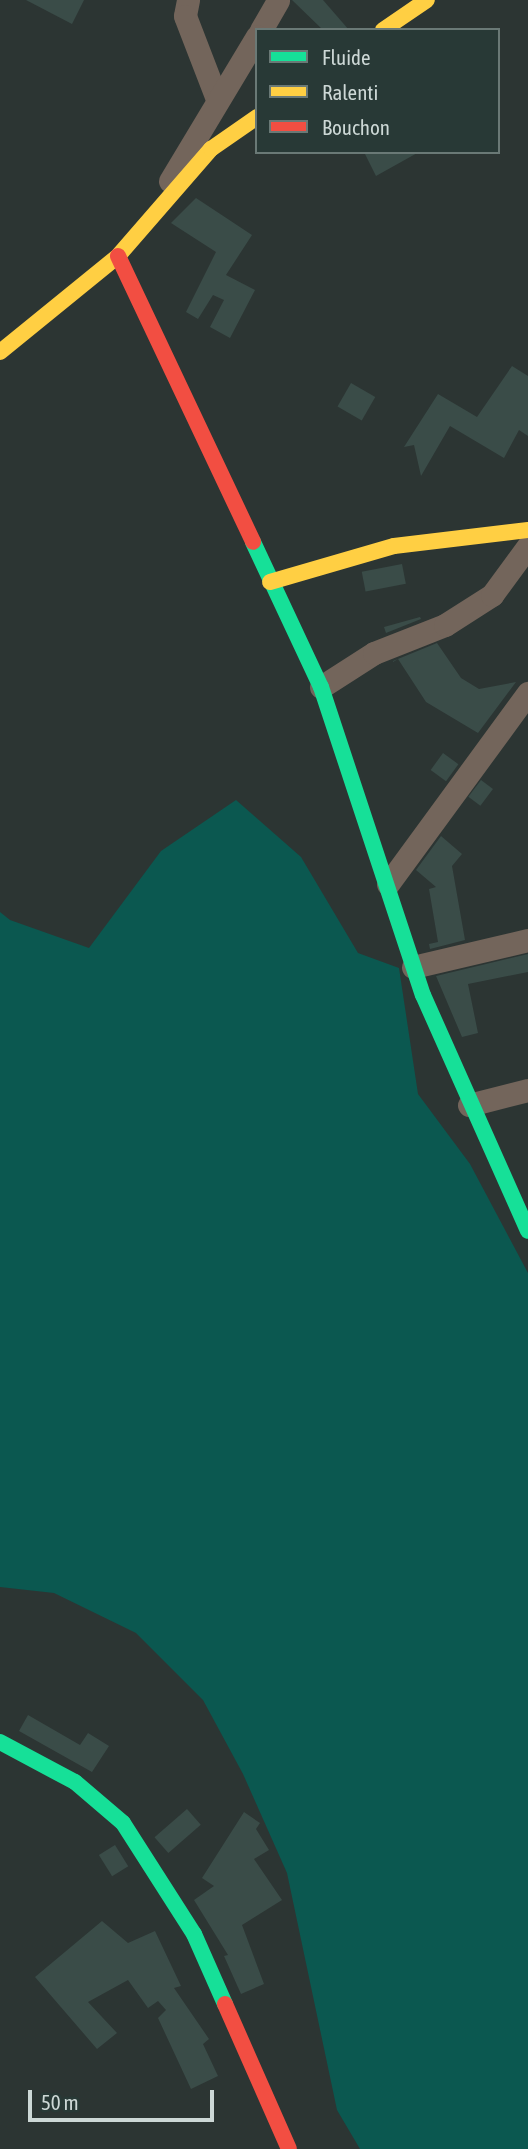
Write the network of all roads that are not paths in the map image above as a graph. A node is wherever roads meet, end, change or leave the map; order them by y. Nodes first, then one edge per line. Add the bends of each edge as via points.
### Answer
1 (188, 0) edge
2 (278, 0) edge
3 (427, 0) edge
4 (262, 28) edge
5 (386, 28) edge
6 (255, 39) edge
7 (217, 99) junction
8 (255, 118) edge
9 (141, 230) junction
10 (118, 256) junction
11 (0, 352) edge
12 (528, 530) edge
13 (528, 546) edge
14 (271, 582) junction
15 (321, 687) junction
16 (528, 693) edge
17 (388, 884) junction
18 (528, 940) edge
19 (413, 967) junction
20 (528, 1090) edge
21 (469, 1105) junction
22 (528, 1231) edge
23 (0, 1742) edge
24 (289, 2149) edge

1 - 7 street via 185,16
2 - 4 street
3 - 5 street
6 - 7 street
7 - 9 street
8 - 9 street via 211,149
9 - 10 street
10 - 11 street
10 - 14 street
12 - 14 street via 394,546
13 - 15 street via 492,595 445,625 374,653
14 - 15 street
15 - 17 street
16 - 17 street
17 - 19 street
18 - 19 street
19 - 21 street
20 - 21 street
21 - 22 street
23 - 24 street via 75,1782 124,1823 194,1934

